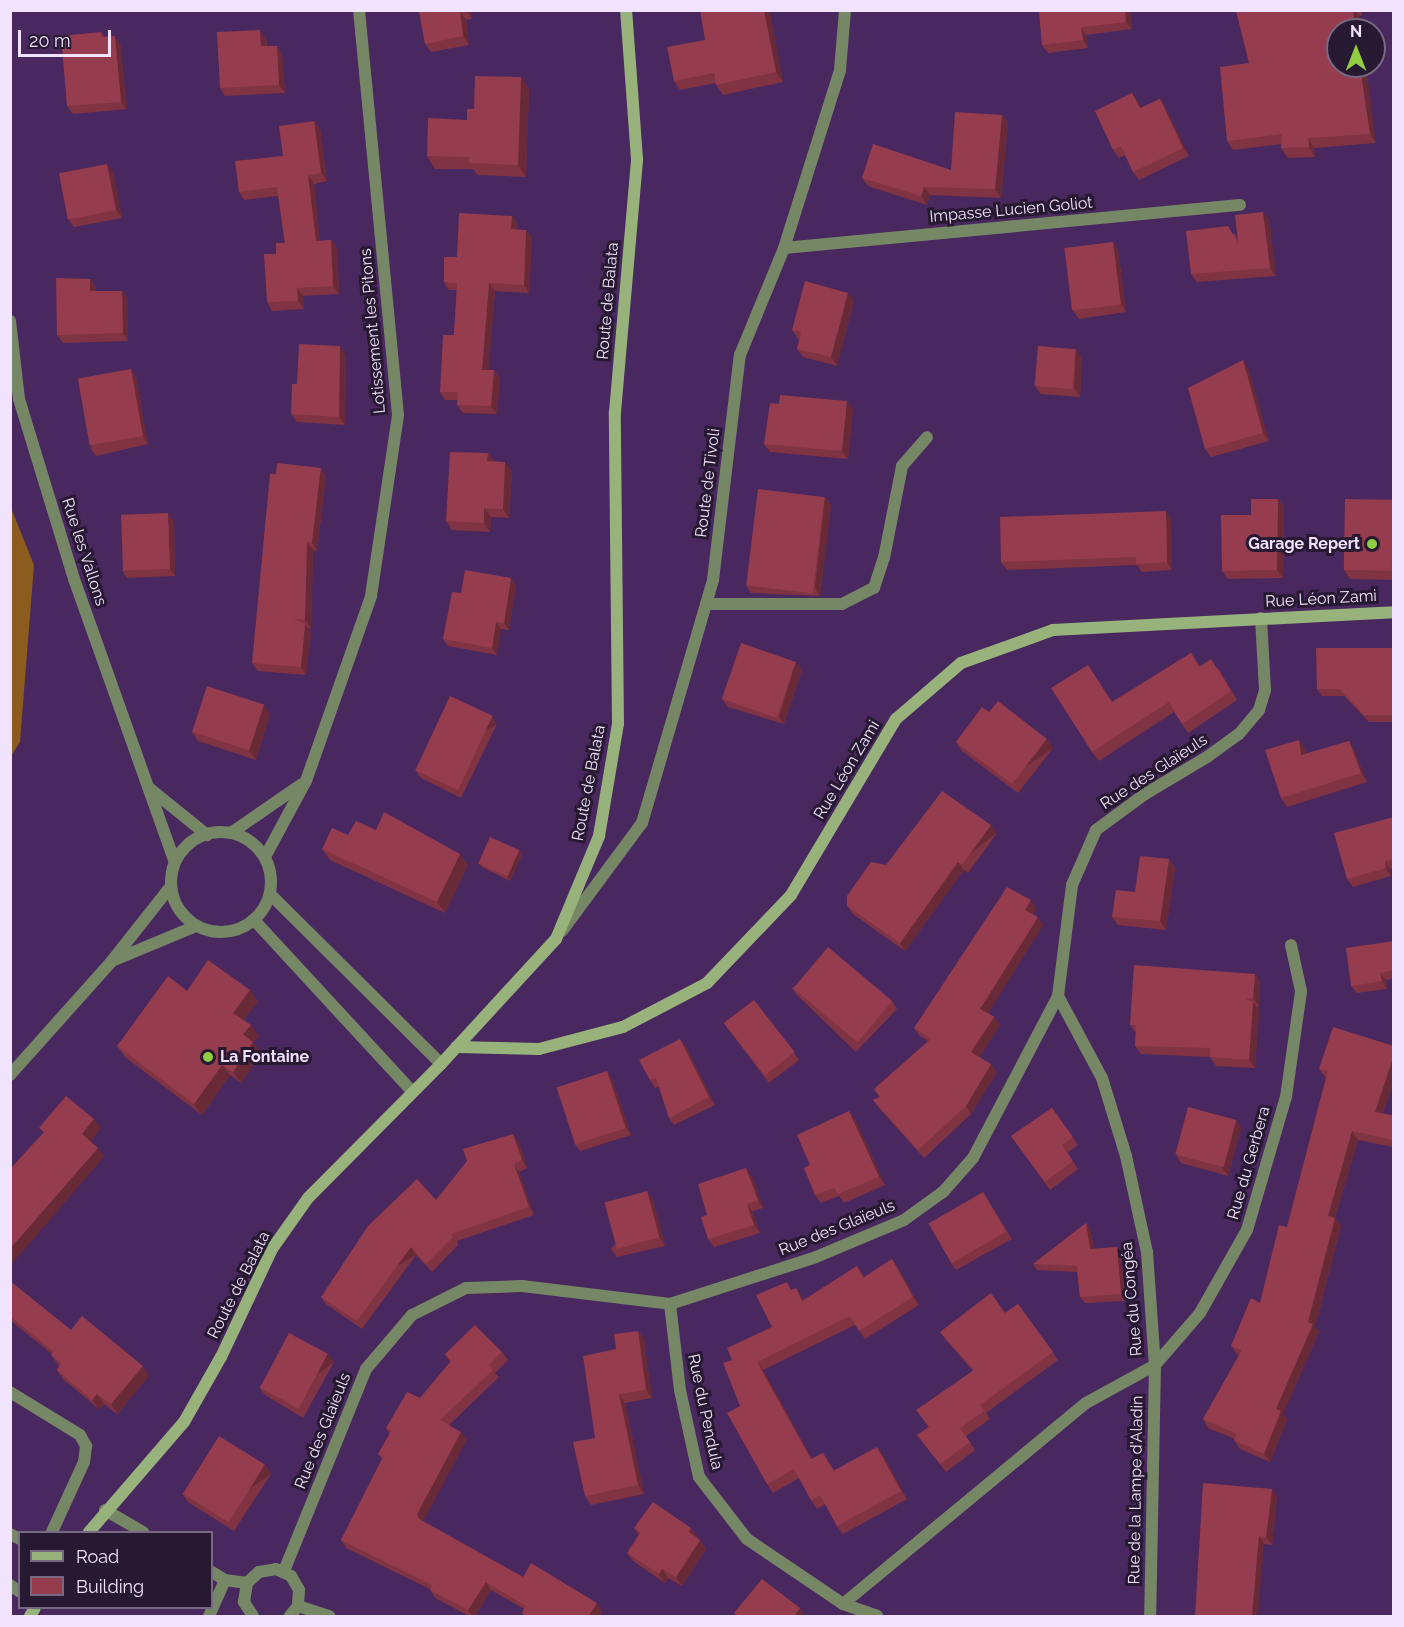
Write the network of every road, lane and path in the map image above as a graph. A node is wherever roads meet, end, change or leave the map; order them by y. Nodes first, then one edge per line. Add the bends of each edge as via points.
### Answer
1 (359, 10) edge
2 (626, 10) edge
3 (845, 10) edge
4 (1240, 205) dead end
5 (784, 248) junction
6 (10, 321) edge
7 (927, 437) dead end
8 (706, 604) junction
9 (1394, 612) edge
10 (1261, 618) junction
11 (306, 781) junction
12 (147, 787) junction
13 (231, 833) junction
14 (207, 834) junction
15 (265, 857) junction
16 (175, 862) junction
17 (171, 886) junction
18 (270, 894) junction
19 (254, 920) junction
20 (196, 926) junction
21 (556, 939) junction
22 (1291, 945) dead end
23 (111, 962) junction
24 (1058, 996) junction
25 (456, 1047) junction
26 (441, 1064) junction
27 (10, 1075) edge
28 (412, 1091) junction
29 (670, 1305) junction
30 (1155, 1365) junction
31 (10, 1392) edge
32 (105, 1510) junction
33 (53, 1531) edge
34 (90, 1531) edge
35 (140, 1531) edge
36 (284, 1571) junction
37 (213, 1573) edge
38 (225, 1580) junction
39 (247, 1583) junction
40 (843, 1604) junction
41 (213, 1608) edge
42 (294, 1612) edge
43 (253, 1617) edge
44 (329, 1617) edge
45 (877, 1617) edge
46 (1150, 1617) edge

1 - 11 street, Lotissement les Pitons via 399,415 371,596
2 - 21 main road, Route de Balata via 637,159 615,412 618,724 599,836
3 - 5 street, Route de Tivoli via 840,70
4 - 5 street, Impasse Lucien Goliot
5 - 8 street, Route de Tivoli via 740,355 713,580
6 - 12 street, Rue les Vallons via 19,399 74,579
7 - 8 street via 902,466 884,558 874,588 842,604
8 - 21 street, Route de Tivoli via 642,823
9 - 10 main road, Rue Léon Zami
10 - 24 street, Rue des Glaïeuls via 1265,690 1259,710 1239,734 1208,758 1145,794 1096,830 1072,885
10 - 25 main road, Rue Léon Zami via 1053,630 961,663 896,719 791,895 707,983 622,1027 550,1046
11 - 13 street
11 - 15 street, Lotissement les Pitons
12 - 14 street
12 - 16 street, Rue les Vallons
13 - 14 street
13 - 15 street via 244,838
14 - 16 street via 183,850
15 - 18 street via 272,882
16 - 17 street
17 - 20 street via 174,902
17 - 23 street
18 - 19 street
18 - 26 street
19 - 20 street via 226,932
19 - 28 street
20 - 23 street
21 - 25 main road, Route de Balata
22 - 30 street, Rue du Gerbera via 1301,991 1286,1097 1247,1230 1200,1313
23 - 27 street
24 - 29 street, Rue des Glaïeuls via 973,1158 943,1192 904,1220 816,1257
24 - 30 street, Rue du Congéa via 1102,1077 1126,1156 1147,1252
25 - 26 main road, Route de Balata
26 - 28 main road, Route de Balata
28 - 32 main road, Route de Balata via 308,1198 272,1249 221,1357 183,1422
29 - 36 street, Rue des Glaïeuls via 522,1286 466,1288 412,1315 366,1369
29 - 40 street, Rue du Pendula via 680,1390 699,1477 747,1539
30 - 40 street, Rue du Congéa via 1086,1403
30 - 46 street, Rue de la Lampe d'Aladin
31 - 33 street via 80,1435 86,1446 84,1462
32 - 34 main road, Route de Balata
32 - 35 street
36 - 39 street via 259,1572
36 - 42 street via 299,1590
37 - 38 street
38 - 39 street
38 - 41 street
39 - 43 street via 244,1602
40 - 45 street, Rue du Pendula
42 - 44 street

